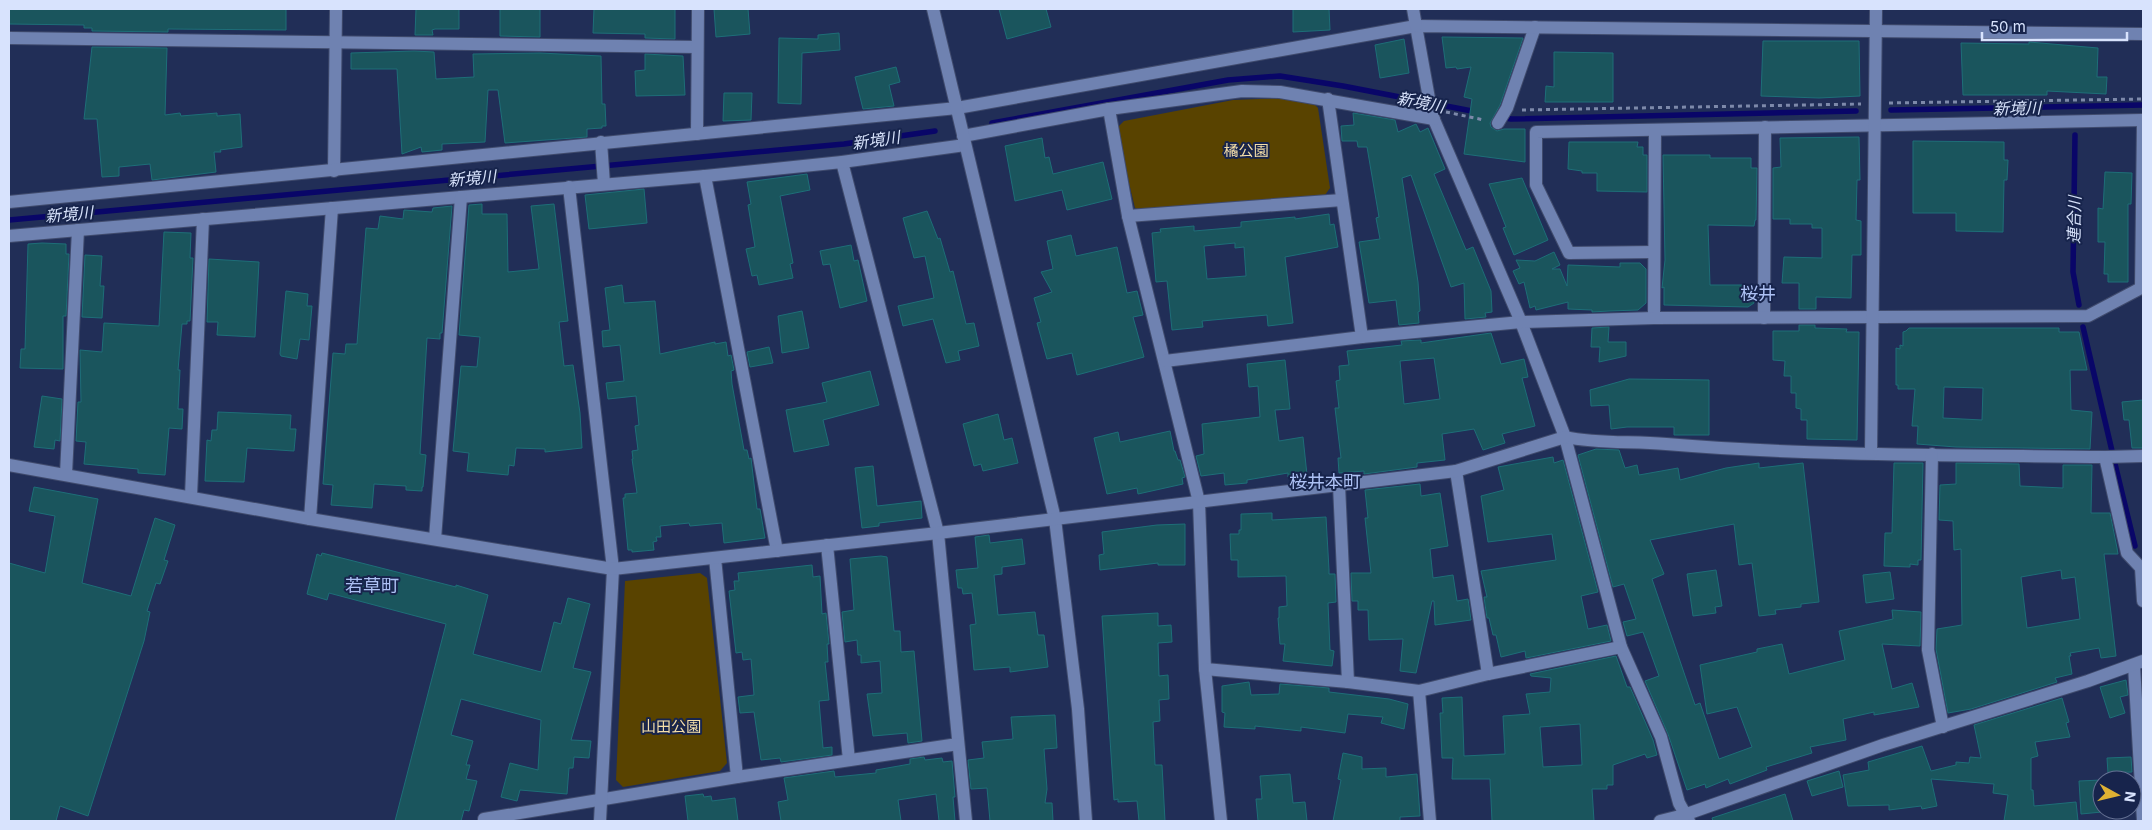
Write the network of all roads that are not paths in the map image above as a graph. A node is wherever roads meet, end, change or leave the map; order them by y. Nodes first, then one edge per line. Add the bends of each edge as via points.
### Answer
1 (336, 9) edge
2 (698, 9) edge
3 (933, 9) edge
4 (1413, 9) edge
5 (1876, 9) edge
6 (1416, 26) junction
7 (1536, 27) junction
8 (1876, 32) junction
9 (2143, 34) edge
10 (9, 38) edge
11 (335, 42) junction
12 (697, 47) junction
13 (1328, 99) junction
14 (957, 108) junction
15 (1110, 109) junction
16 (1432, 115) junction
17 (2143, 120) edge
18 (1499, 122) dead end
19 (1874, 126) junction
20 (1765, 127) junction
21 (1655, 130) junction
22 (697, 134) junction
23 (964, 141) junction
24 (601, 142) junction
25 (842, 162) junction
26 (334, 171) junction
27 (705, 176) junction
28 (604, 184) junction
29 (569, 187) junction
30 (461, 197) junction
31 (1342, 200) junction
32 (9, 202) edge
33 (332, 208) junction
34 (1128, 216) junction
35 (203, 219) junction
36 (78, 230) junction
37 (9, 236) edge
38 (1654, 252) junction
39 (1654, 318) junction
40 (1764, 318) junction
41 (1873, 318) junction
42 (1521, 322) junction
43 (1362, 337) junction
44 (1165, 361) junction
45 (1564, 437) junction
46 (1871, 453) junction
47 (1932, 454) junction
48 (2143, 456) edge
49 (2105, 457) junction
50 (9, 464) edge
51 (1456, 471) junction
52 (66, 474) junction
53 (1340, 485) junction
54 (191, 496) junction
55 (1199, 502) junction
56 (310, 519) junction
57 (1055, 519) junction
58 (938, 533) junction
59 (435, 539) junction
60 (827, 545) junction
61 (777, 551) junction
62 (715, 558) junction
63 (613, 569) junction
64 (2143, 601) edge
65 (1622, 647) junction
66 (2139, 663) edge
67 (1205, 669) junction
68 (1488, 674) junction
69 (1348, 682) junction
70 (1419, 691) junction
71 (1943, 727) junction
72 (958, 744) junction
73 (849, 760) junction
74 (737, 777) junction
75 (601, 800) junction
76 (1687, 818) edge
77 (484, 821) edge
78 (600, 821) edge
79 (966, 821) edge
80 (1086, 821) edge
81 (1221, 821) edge
82 (1430, 821) edge
83 (1660, 821) edge
84 (2143, 821) edge

1 - 11 street
2 - 12 street
3 - 14 street
4 - 6 street
5 - 8 street
6 - 7 street
6 - 14 street
6 - 16 street
7 - 8 street
7 - 18 street
8 - 9 street
8 - 19 street
10 - 11 street
11 - 12 street
11 - 26 street
12 - 22 street
13 - 15 street via 1280,92 1242,91
13 - 16 street
13 - 31 street
14 - 22 street
14 - 23 street
15 - 23 street
15 - 34 street
16 - 42 street
17 - 19 street
17 - 41 street via 2141,288 2088,316
19 - 20 street
19 - 41 street
20 - 21 street
20 - 40 street
21 - 38 street
21 - 38 street via 1536,132 1536,185 1569,253
22 - 24 street
23 - 25 street
23 - 57 street
24 - 26 street
24 - 28 street
25 - 27 street
25 - 58 street
26 - 32 street
27 - 28 street
27 - 61 street
28 - 29 street
29 - 30 street
29 - 63 street
30 - 33 street
30 - 59 street
31 - 34 street
31 - 43 street
33 - 35 street
33 - 56 street
34 - 44 street
35 - 36 street
35 - 54 street
36 - 37 street
36 - 52 street
38 - 39 street
39 - 40 street
39 - 42 street
40 - 41 street
41 - 46 street
42 - 43 street
42 - 45 street
43 - 44 street
44 - 55 street
45 - 46 street via 1588,442
45 - 51 street
45 - 65 street
46 - 47 street
47 - 49 street
47 - 71 street via 1928,650
48 - 49 street
49 - 64 street via 2126,553 2141,568
50 - 52 street
51 - 53 street
51 - 68 street
52 - 54 street
53 - 55 street
53 - 69 street
54 - 56 street
55 - 57 street
55 - 67 street
56 - 59 street
57 - 58 street
57 - 80 street via 1078,709
58 - 60 street
58 - 72 street
59 - 63 street
60 - 61 street
60 - 73 street
61 - 62 street
62 - 63 street
62 - 74 street
63 - 75 street
65 - 68 street
65 - 76 street via 1660,737 1679,803
66 - 71 street
66 - 84 street
67 - 69 street
67 - 81 street
68 - 70 street
69 - 70 street
70 - 82 street
71 - 76 street via 1882,745
72 - 73 street
72 - 79 street
73 - 74 street
74 - 75 street
75 - 77 street
75 - 78 street
76 - 83 street

